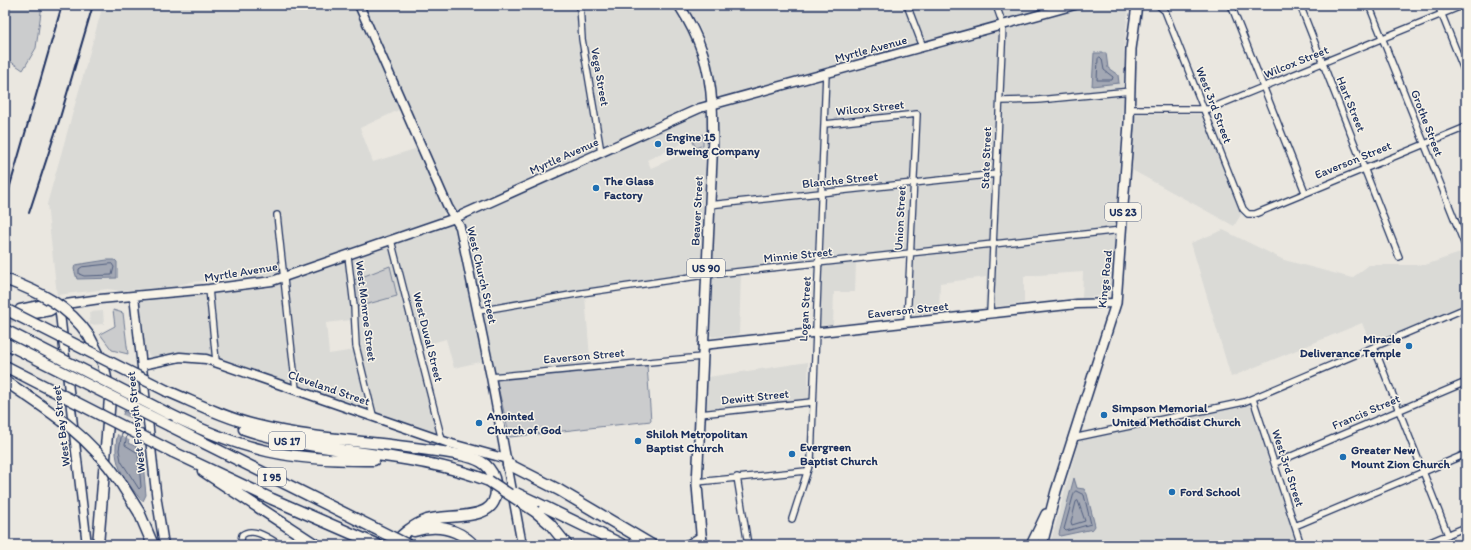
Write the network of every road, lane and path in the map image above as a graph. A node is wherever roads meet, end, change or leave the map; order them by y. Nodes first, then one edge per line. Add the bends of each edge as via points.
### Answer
1 (359, 5) edge
2 (580, 5) edge
3 (679, 5) edge
4 (907, 5) edge
5 (996, 5) edge
6 (1138, 5) edge
7 (1158, 5) edge
8 (1231, 5) edge
9 (1300, 5) edge
10 (1369, 5) edge
11 (1438, 5) edge
12 (1464, 5) edge
13 (1070, 6) edge
14 (1442, 14) junction
15 (1003, 25) junction
16 (1382, 38) junction
17 (923, 47) junction
18 (1323, 63) junction
19 (826, 73) junction
20 (1466, 75) edge
21 (1264, 87) junction
22 (1130, 91) junction
23 (1000, 101) junction
24 (712, 105) junction
25 (1130, 109) junction
26 (1204, 110) junction
27 (917, 114) joint
28 (825, 124) junction
29 (1466, 127) edge
30 (1424, 144) junction
31 (602, 152) junction
32 (1365, 169) junction
33 (997, 174) junction
34 (913, 183) junction
35 (822, 192) junction
36 (1305, 192) junction
37 (709, 205) junction
38 (1248, 214) joint
39 (277, 215) dead end
40 (455, 218) junction
41 (1122, 230) junction
42 (391, 240) junction
43 (993, 244) junction
44 (1466, 248) edge
45 (910, 253) junction
46 (348, 256) junction
47 (1399, 256) dead end
48 (818, 264) junction
49 (706, 275) junction
50 (283, 278) junction
51 (5, 279) edge
52 (208, 289) junction
53 (134, 296) junction
54 (1116, 303) junction
55 (59, 305) junction
56 (1466, 308) edge
57 (5, 309) edge
58 (478, 311) junction
59 (19, 313) tunnel mouth
60 (990, 314) junction
61 (907, 323) junction
62 (5, 330) edge
63 (815, 332) junction
64 (5, 343) edge
65 (703, 345) junction
66 (1374, 347) junction
67 (702, 357) junction
68 (216, 361) junction
69 (142, 365) junction
70 (5, 366) edge
71 (491, 377) junction
72 (5, 381) edge
73 (1466, 382) edge
74 (296, 390) junction
75 (167, 391) junction
76 (1253, 399) junction
77 (812, 402) junction
78 (1399, 410) junction
79 (700, 414) junction
80 (373, 415) junction
81 (1073, 438) junction
82 (442, 440) junction
83 (174, 452) junction
84 (1466, 454) edge
85 (507, 461) junction
86 (416, 462) junction
87 (1274, 463) junction
88 (806, 471) junction
89 (1423, 472) junction
90 (737, 477) junction
91 (697, 482) junction
92 (1056, 491) junction
93 (535, 507) junction
94 (792, 519) dead end
95 (1295, 526) junction
96 (1466, 527) edge
97 (1448, 535) junction
98 (701, 541) edge
99 (373, 543) edge
100 (393, 544) edge
101 (651, 544) edge
102 (87, 545) edge
103 (98, 545) edge
104 (153, 545) edge
105 (164, 545) edge
106 (240, 545) edge
107 (280, 545) edge
108 (316, 545) edge
109 (408, 545) edge
110 (474, 545) edge
111 (522, 545) edge
112 (567, 545) edge
113 (623, 545) edge
114 (689, 545) edge
115 (748, 545) edge
116 (1031, 545) edge
117 (1042, 545) edge
118 (1301, 545) edge
119 (1424, 545) edge

1 - 40 street, West Church Street
2 - 31 street, Vega Street via 582,39
3 - 24 main road, Beaver Street / US 90 via 702,48
4 - 17 street
5 - 15 street, State Street
6 - 22 main road, Kings Road / US 23 via 1131,48
7 - 26 street, West 3rd Street via 1165,11
8 - 21 street
9 - 18 street, Hart Street
10 - 16 street, Grothe Street
11 - 14 street
12 - 14 street, Wilcox Street
13 - 15 street, Myrtle Avenue
14 - 16 street, Wilcox Street
14 - 20 street
15 - 17 street, Myrtle Avenue
15 - 23 street, State Street
16 - 18 street, Wilcox Street
16 - 30 street, Grothe Street
17 - 19 street, Myrtle Avenue
18 - 21 street, Wilcox Street
18 - 32 street, Hart Street
19 - 24 street, Myrtle Avenue
19 - 28 street, Logan Street
21 - 26 street, Wilcox Street
21 - 36 street
22 - 23 street
22 - 25 main road, Kings Road / US 23
23 - 33 street, State Street
24 - 31 street, Myrtle Avenue
24 - 37 main road, Beaver Street / US 90
25 - 26 street, Wilcox Street
25 - 41 main road, Kings Road / US 23
26 - 38 street, West 3rd Street via 1243,209
27 - 28 street, Wilcox Street
27 - 34 street, Union Street
28 - 35 street, Logan Street
29 - 30 street, Eaverson Street
30 - 32 street, Eaverson Street
30 - 44 street, Grothe Street
31 - 40 street, Myrtle Avenue
32 - 36 street, Eaverson Street
32 - 47 street, Hart Street
33 - 34 street, Blanche Street
33 - 43 street, State Street
34 - 35 street, Blanche Street
34 - 45 street, Union Street
35 - 37 street, Blanche Street
35 - 48 street, Logan Street
36 - 38 street, Eaverson Street via 1255,214
37 - 49 main road, Beaver Street / US 90
39 - 50 street
40 - 42 street, Myrtle Avenue
40 - 58 street, West Church Street via 466,251
41 - 43 street, Minnie Street
41 - 54 main road, Kings Road / US 23
42 - 46 street, Myrtle Avenue
42 - 82 street, West Duval Street
43 - 45 street, Minnie Street
43 - 60 street, State Street
45 - 48 street, Minnie Street
45 - 61 street, Union Street
46 - 50 street, Myrtle Avenue
46 - 80 street, West Monroe Street via 356,346
48 - 49 street, Minnie Street
48 - 63 street, Logan Street
49 - 58 street, Minnie Street
49 - 65 main road, Beaver Street / US 90
50 - 52 street, Myrtle Avenue via 256,284
50 - 74 street
51 - 103 highway, bridge via 56,302 75,318 99,353 110,405
52 - 53 street, Myrtle Avenue
52 - 68 street
53 - 55 street, Myrtle Avenue
53 - 69 street, West Forsyth Street
54 - 60 street, Eaverson Street via 1077,304
54 - 81 main road, Kings Road / US 23
55 - 59 street, Myrtle Avenue via 49,303
55 - 102 street, West Bay Street
56 - 66 street
57 - 75 highway, US 17, bridge
58 - 71 street, West Church Street
60 - 61 street, Eaverson Street
61 - 63 street, Eaverson Street
62 - 86 highway, I 95, bridge via 168,414 224,439 277,454 316,460
63 - 65 street, Eaverson Street
63 - 77 street, Logan Street
64 - 109 highway, I 95, bridge
65 - 67 main road, Beaver Street / US 90
66 - 76 street
66 - 78 street
67 - 71 street, Eaverson Street
67 - 79 main road, Beaver Street / US 90
68 - 69 street, Cleveland Street via 180,356
68 - 74 street, Cleveland Street
69 - 105 street, West Forsyth Street
70 - 83 highway, bridge
71 - 85 street, West Church Street
72 - 104 highway, bridge via 60,418 102,456 139,512
73 - 78 street, Francis Street
74 - 80 street, Cleveland Street
75 - 86 highway, US 17 via 221,419 262,434 305,444
75 - 100 highway via 254,425 457,454 478,460 490,468 496,494 485,510 469,516 427,520 409,529
76 - 81 street via 1231,406
76 - 87 street, West 3rd Street
77 - 79 street, Dewitt Street
77 - 88 street, Logan Street via 810,460
78 - 87 street, Francis Street
78 - 89 street
79 - 91 main road, Beaver Street / US 90
80 - 82 street, Cleveland Street
81 - 92 main road, Kings Road / US 23
82 - 85 street, Cleveland Street
83 - 99 highway
83 - 108 highway
84 - 89 street
85 - 101 highway
85 - 111 street, West Church Street
86 - 93 highway, I 95, bridge via 459,470 489,481
87 - 95 street, West 3rd Street
88 - 90 street
88 - 94 street, Logan Street
89 - 95 street
89 - 97 street
90 - 91 street
90 - 115 street
91 - 98 main road, Beaver Street / US 90
92 - 116 main road, US 23
92 - 117 main road, Kings Road / US 23
93 - 112 highway
93 - 113 highway
95 - 118 street, West 3rd Street
96 - 97 street
97 - 119 street
98 - 114 highway
100 - 110 highway via 413,532 436,527 456,532
106 - 107 street via 244,533 250,532 260,534

